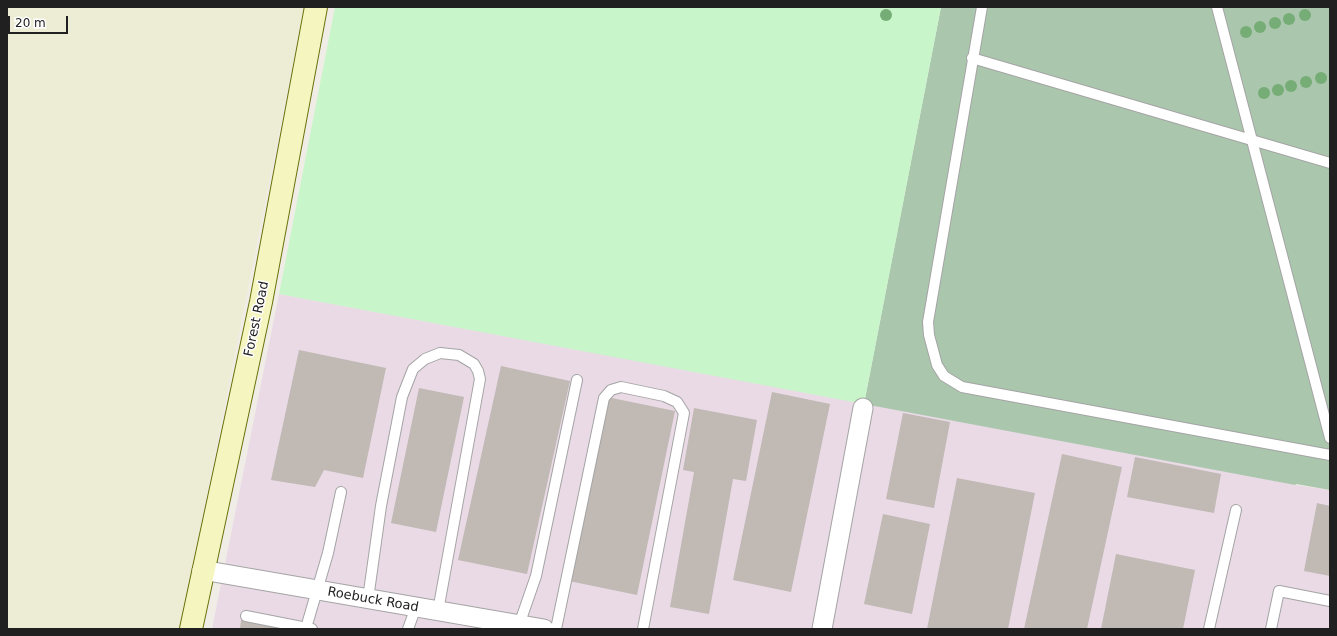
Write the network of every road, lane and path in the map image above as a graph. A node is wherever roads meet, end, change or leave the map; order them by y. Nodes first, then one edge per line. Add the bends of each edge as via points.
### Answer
1 (316, 7) edge
2 (982, 7) edge
3 (1217, 7) edge
4 (972, 58) junction
5 (1252, 140) junction
6 (1330, 163) edge
7 (577, 380) dead end
8 (863, 408) dead end
9 (1330, 438) edge
10 (1330, 455) edge
11 (341, 492) dead end
12 (1236, 510) dead end
13 (202, 570) junction
14 (317, 590) junction
15 (368, 599) junction
16 (1330, 601) edge
17 (416, 607) junction
18 (438, 611) junction
19 (246, 616) dead end
20 (519, 625) junction
21 (309, 628) edge
22 (191, 629) edge
23 (408, 629) edge
24 (544, 629) edge
25 (556, 629) edge
26 (643, 629) edge
27 (822, 629) edge
28 (1209, 629) edge
29 (1271, 629) edge

1 - 13 street, Forest Road via 261,302
2 - 4 lane
3 - 5 lane
4 - 5 lane
4 - 10 lane via 928,322 937,365 944,376 962,387
5 - 6 lane
5 - 9 lane
7 - 20 lane via 536,576
8 - 27 street
11 - 14 lane
12 - 28 lane
13 - 14 street, Roebuck Road
13 - 22 street, Forest Road
14 - 15 street, Roebuck Road
14 - 21 lane
15 - 17 street, Roebuck Road
15 - 18 lane via 380,506 402,398 414,369 425,359 440,353 459,355 474,364 480,379
16 - 29 lane via 1279,591
17 - 18 street, Roebuck Road
17 - 23 lane
18 - 20 street, Roebuck Road
19 - 21 lane
20 - 24 street, Roebuck Road
25 - 26 lane via 604,398 611,390 621,387 664,396 677,402 684,413

